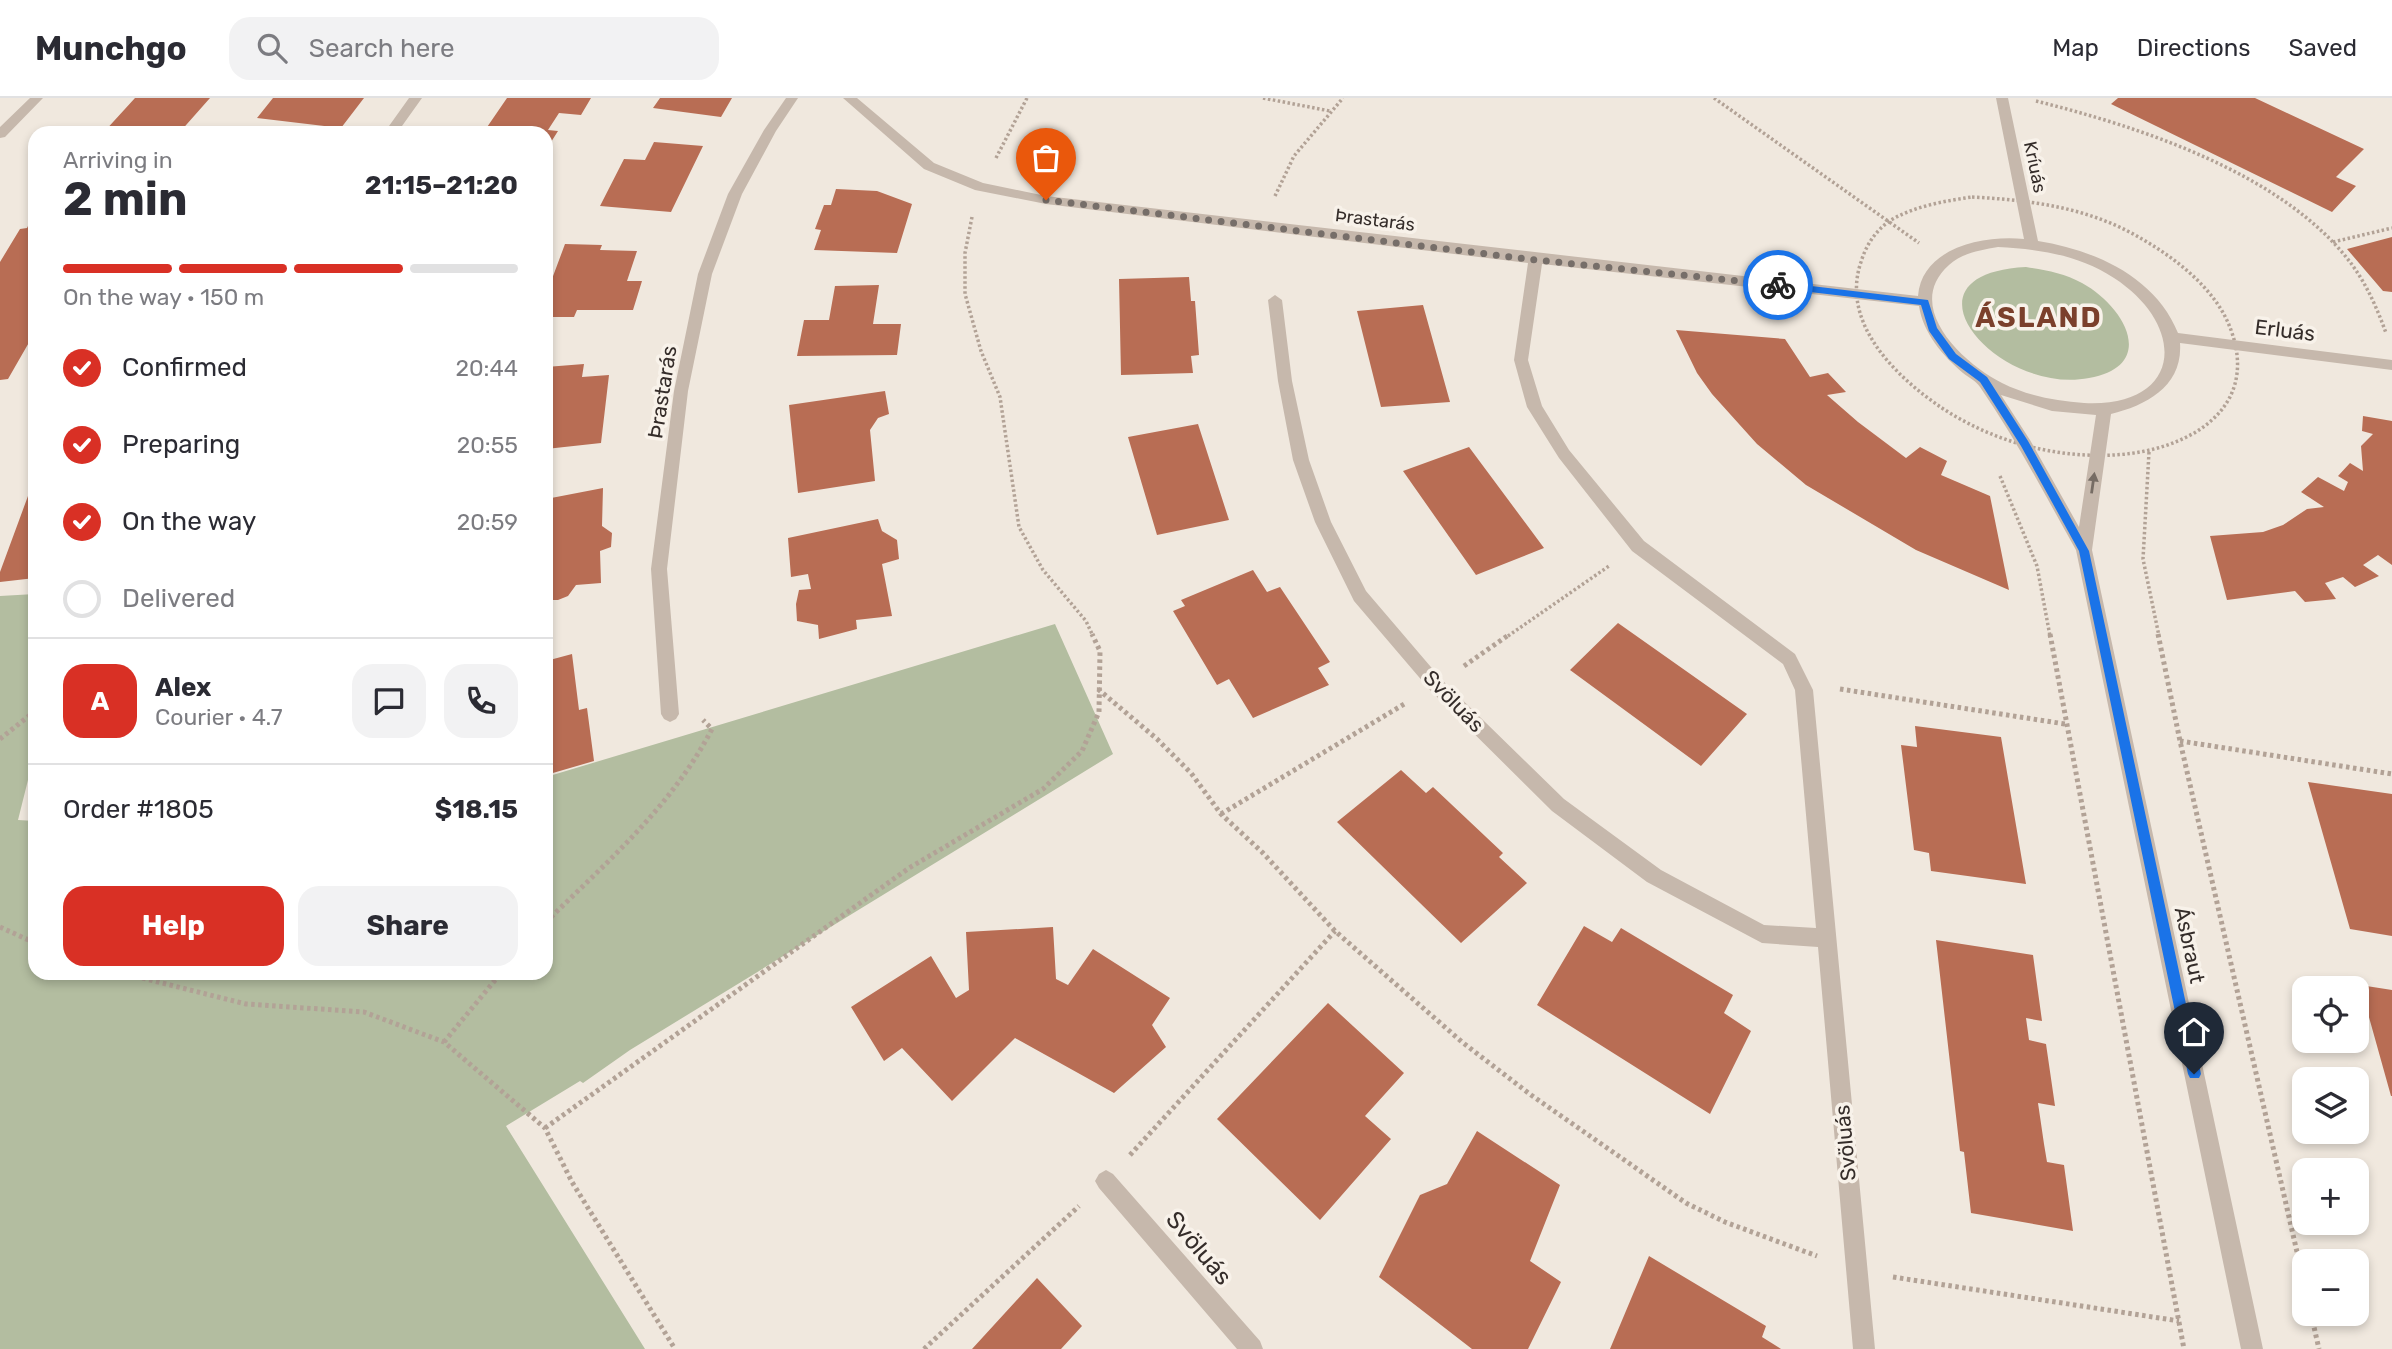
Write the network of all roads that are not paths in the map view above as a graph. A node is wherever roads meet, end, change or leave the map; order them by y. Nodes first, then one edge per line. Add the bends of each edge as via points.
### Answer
1 (37, 98) edge
2 (416, 98) edge
3 (792, 98) edge
4 (849, 98) edge
5 (2002, 98) edge
6 (395, 126) edge
7 (0, 134) edge
8 (2032, 243) junction
9 (1536, 260) junction
10 (1275, 300) dead end
11 (1925, 302) junction
12 (2172, 337) junction
13 (2392, 365) edge
14 (1983, 380) junction
15 (2104, 410) junction
16 (2084, 551) junction
17 (670, 714) road end
18 (1825, 938) junction
19 (1107, 1181) road end
20 (1252, 1349) edge
21 (1864, 1349) edge
22 (2252, 1349) edge

1 - 7 street
2 - 6 street
3 - 17 street, Þrastarás via 731,206 705,274 681,391 659,569
4 - 9 street, Þrastarás via 929,166 980,187 1046,200
5 - 8 street, Kríuás
8 - 11 street via 1998,242 1968,248 1945,261 1930,279
8 - 12 street via 2069,251 2126,280 2159,311
9 - 11 street, Þrastarás
9 - 18 street, Svöluás via 1521,360 1535,407 1564,454 1638,546 1789,659 1804,690
10 - 18 street, Svöluás via 1301,460 1323,522 1360,596 1436,685 1558,805 1654,876 1762,934
11 - 14 street via 1932,329 1952,356
12 - 13 street, Erluás
12 - 15 street via 2173,363 2161,385 2137,401
14 - 15 street via 2022,398 2063,408
14 - 16 street, Ásbraut via 2025,444
16 -> 15 street, Ásbraut
16 - 22 street, Ásbraut
18 - 21 street, Svöluás
19 - 20 street, Svöluás

